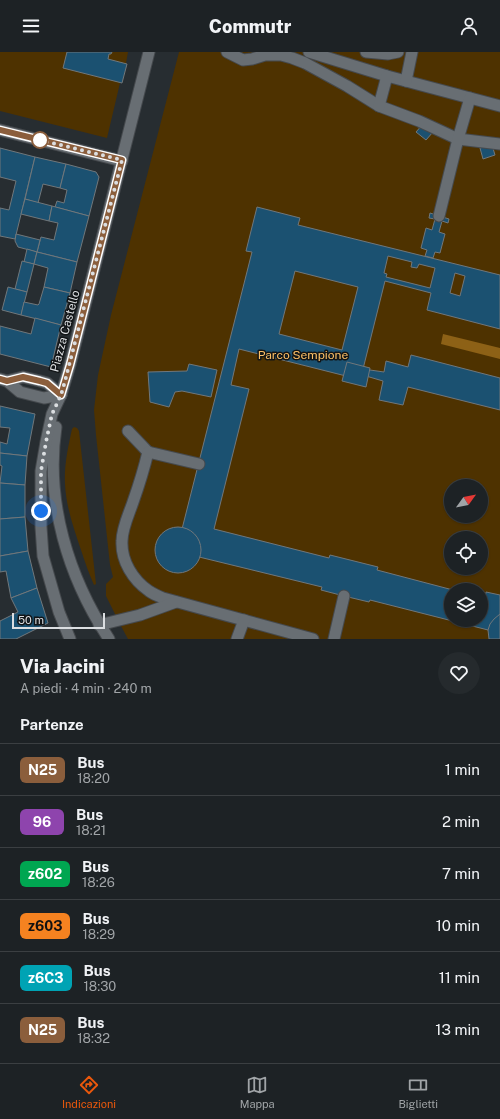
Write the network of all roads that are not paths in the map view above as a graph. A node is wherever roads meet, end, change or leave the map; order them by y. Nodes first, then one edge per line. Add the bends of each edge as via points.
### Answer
1 (149, 52) edge
2 (227, 52) edge
3 (309, 52) edge
4 (366, 52) edge
5 (398, 52) edge
6 (412, 52) edge
7 (251, 56) edge
8 (387, 76) junction
9 (406, 81) junction
10 (470, 98) junction
11 (379, 106) junction
12 (500, 106) edge
13 (0, 130) edge
14 (458, 140) junction
15 (500, 144) edge
16 (122, 160) junction
17 (440, 216) dead end
18 (4, 380) edge
19 (61, 395) junction
20 (128, 431) dead end
21 (148, 452) junction
22 (199, 464) dead end
23 (344, 596) dead end
24 (176, 602) junction
25 (244, 620) junction
26 (99, 625) junction
27 (70, 639) edge
28 (109, 639) edge
29 (237, 639) edge
30 (313, 639) edge
31 (334, 639) edge

1 - 16 street, Piazza Castello
2 - 7 street via 242,60
3 - 8 street
4 - 5 street
6 - 9 street
7 - 11 street via 273,54 305,62
8 - 9 street
8 - 11 street
9 - 10 street
10 - 12 street
10 - 14 street
11 - 14 street via 419,121
13 - 16 street
14 - 15 street
14 - 17 street
16 - 19 street, Piazza Castello
18 - 19 street via 23,377 40,381 47,383
19 - 26 street via 54,441 53,474 57,514 67,554 81,590
19 - 27 street, Piazza Castello via 52,414 41,471 41,527 43,556 59,612
20 - 21 street
21 - 22 street
21 - 24 street via 143,475 124,529 124,558 129,570 149,591
23 - 31 street
24 - 25 street
24 - 26 street via 140,615
25 - 29 street
25 - 30 street
26 - 28 street

